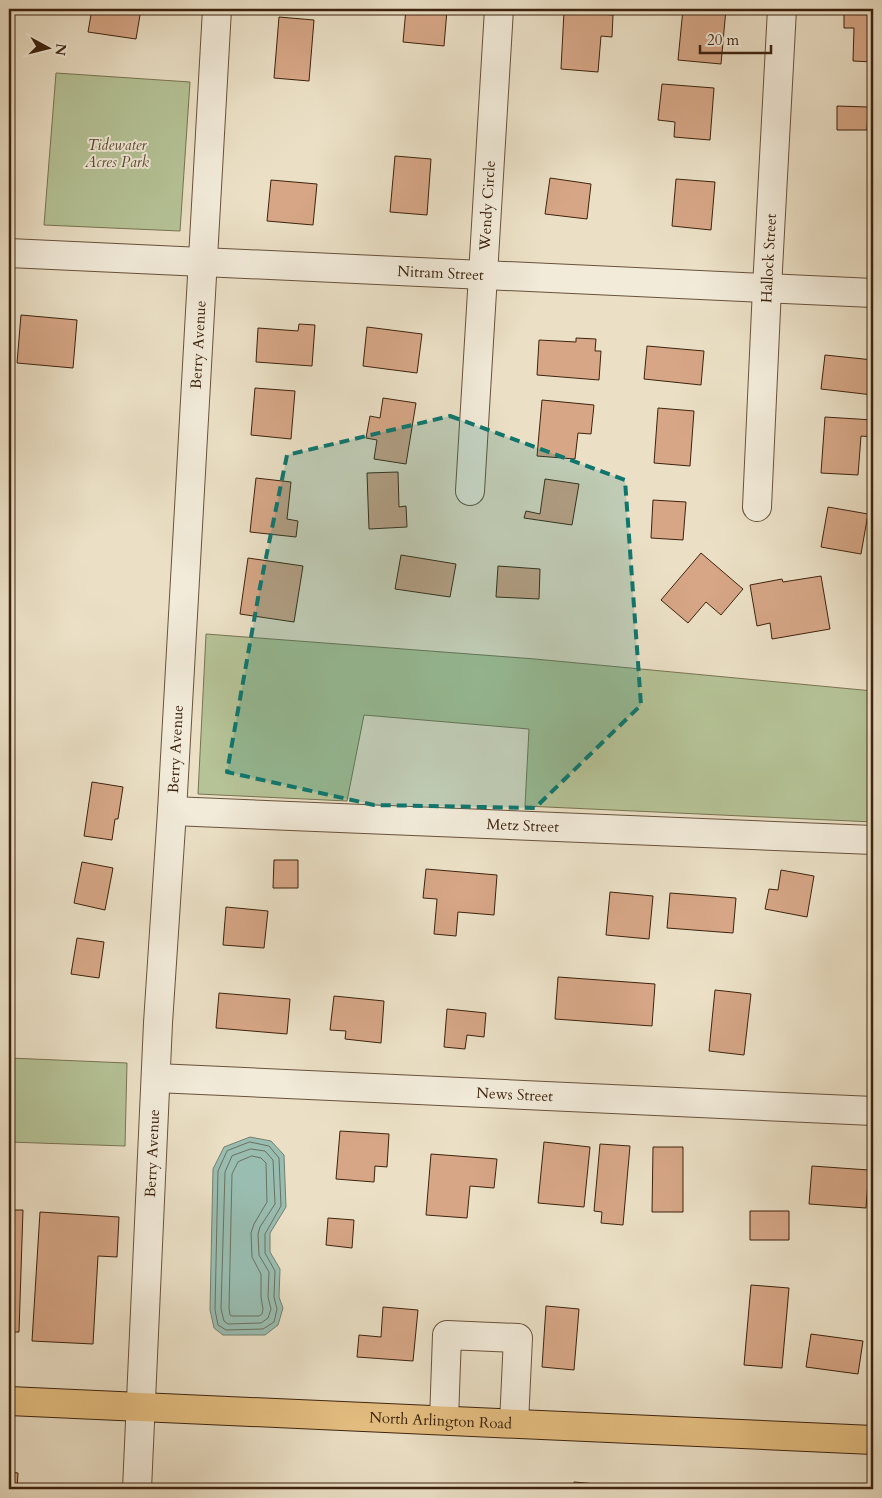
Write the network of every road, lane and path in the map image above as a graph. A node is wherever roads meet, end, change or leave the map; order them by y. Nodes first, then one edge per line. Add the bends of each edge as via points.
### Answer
1 (217, 9) edge
2 (499, 9) edge
3 (782, 9) edge
4 (9, 253) edge
5 (203, 261) junction
6 (484, 274) junction
7 (766, 288) junction
8 (873, 293) edge
9 (470, 491) dead end
10 (757, 507) dead end
11 (172, 811) junction
12 (873, 840) edge
13 (156, 1078) junction
14 (873, 1111) edge
15 (9, 1401) edge
16 (141, 1406) junction
17 (444, 1420) junction
18 (514, 1423) junction
19 (873, 1440) edge
20 (137, 1489) edge

1 - 5 street, Berry Avenue
2 - 6 street, Wendy Circle
3 - 7 street, Hallock Street
4 - 5 street, Nitram Street
5 - 6 street, Nitram Street
5 - 11 street, Berry Avenue
6 - 7 street, Nitram Street
6 - 9 street, Wendy Circle
7 - 8 street, Nitram Street
7 - 10 street, Hallock Street
11 - 12 street, Metz Street
11 - 13 street, Berry Avenue
13 - 14 street, News Street
13 - 16 street, Berry Avenue
15 - 16 main road, North Arlington Road
16 - 17 main road, North Arlington Road
16 - 20 street, Berry Avenue
17 - 18 main road, North Arlington Road
17 - 18 street via 447,1335 518,1338
18 - 19 main road, North Arlington Road

